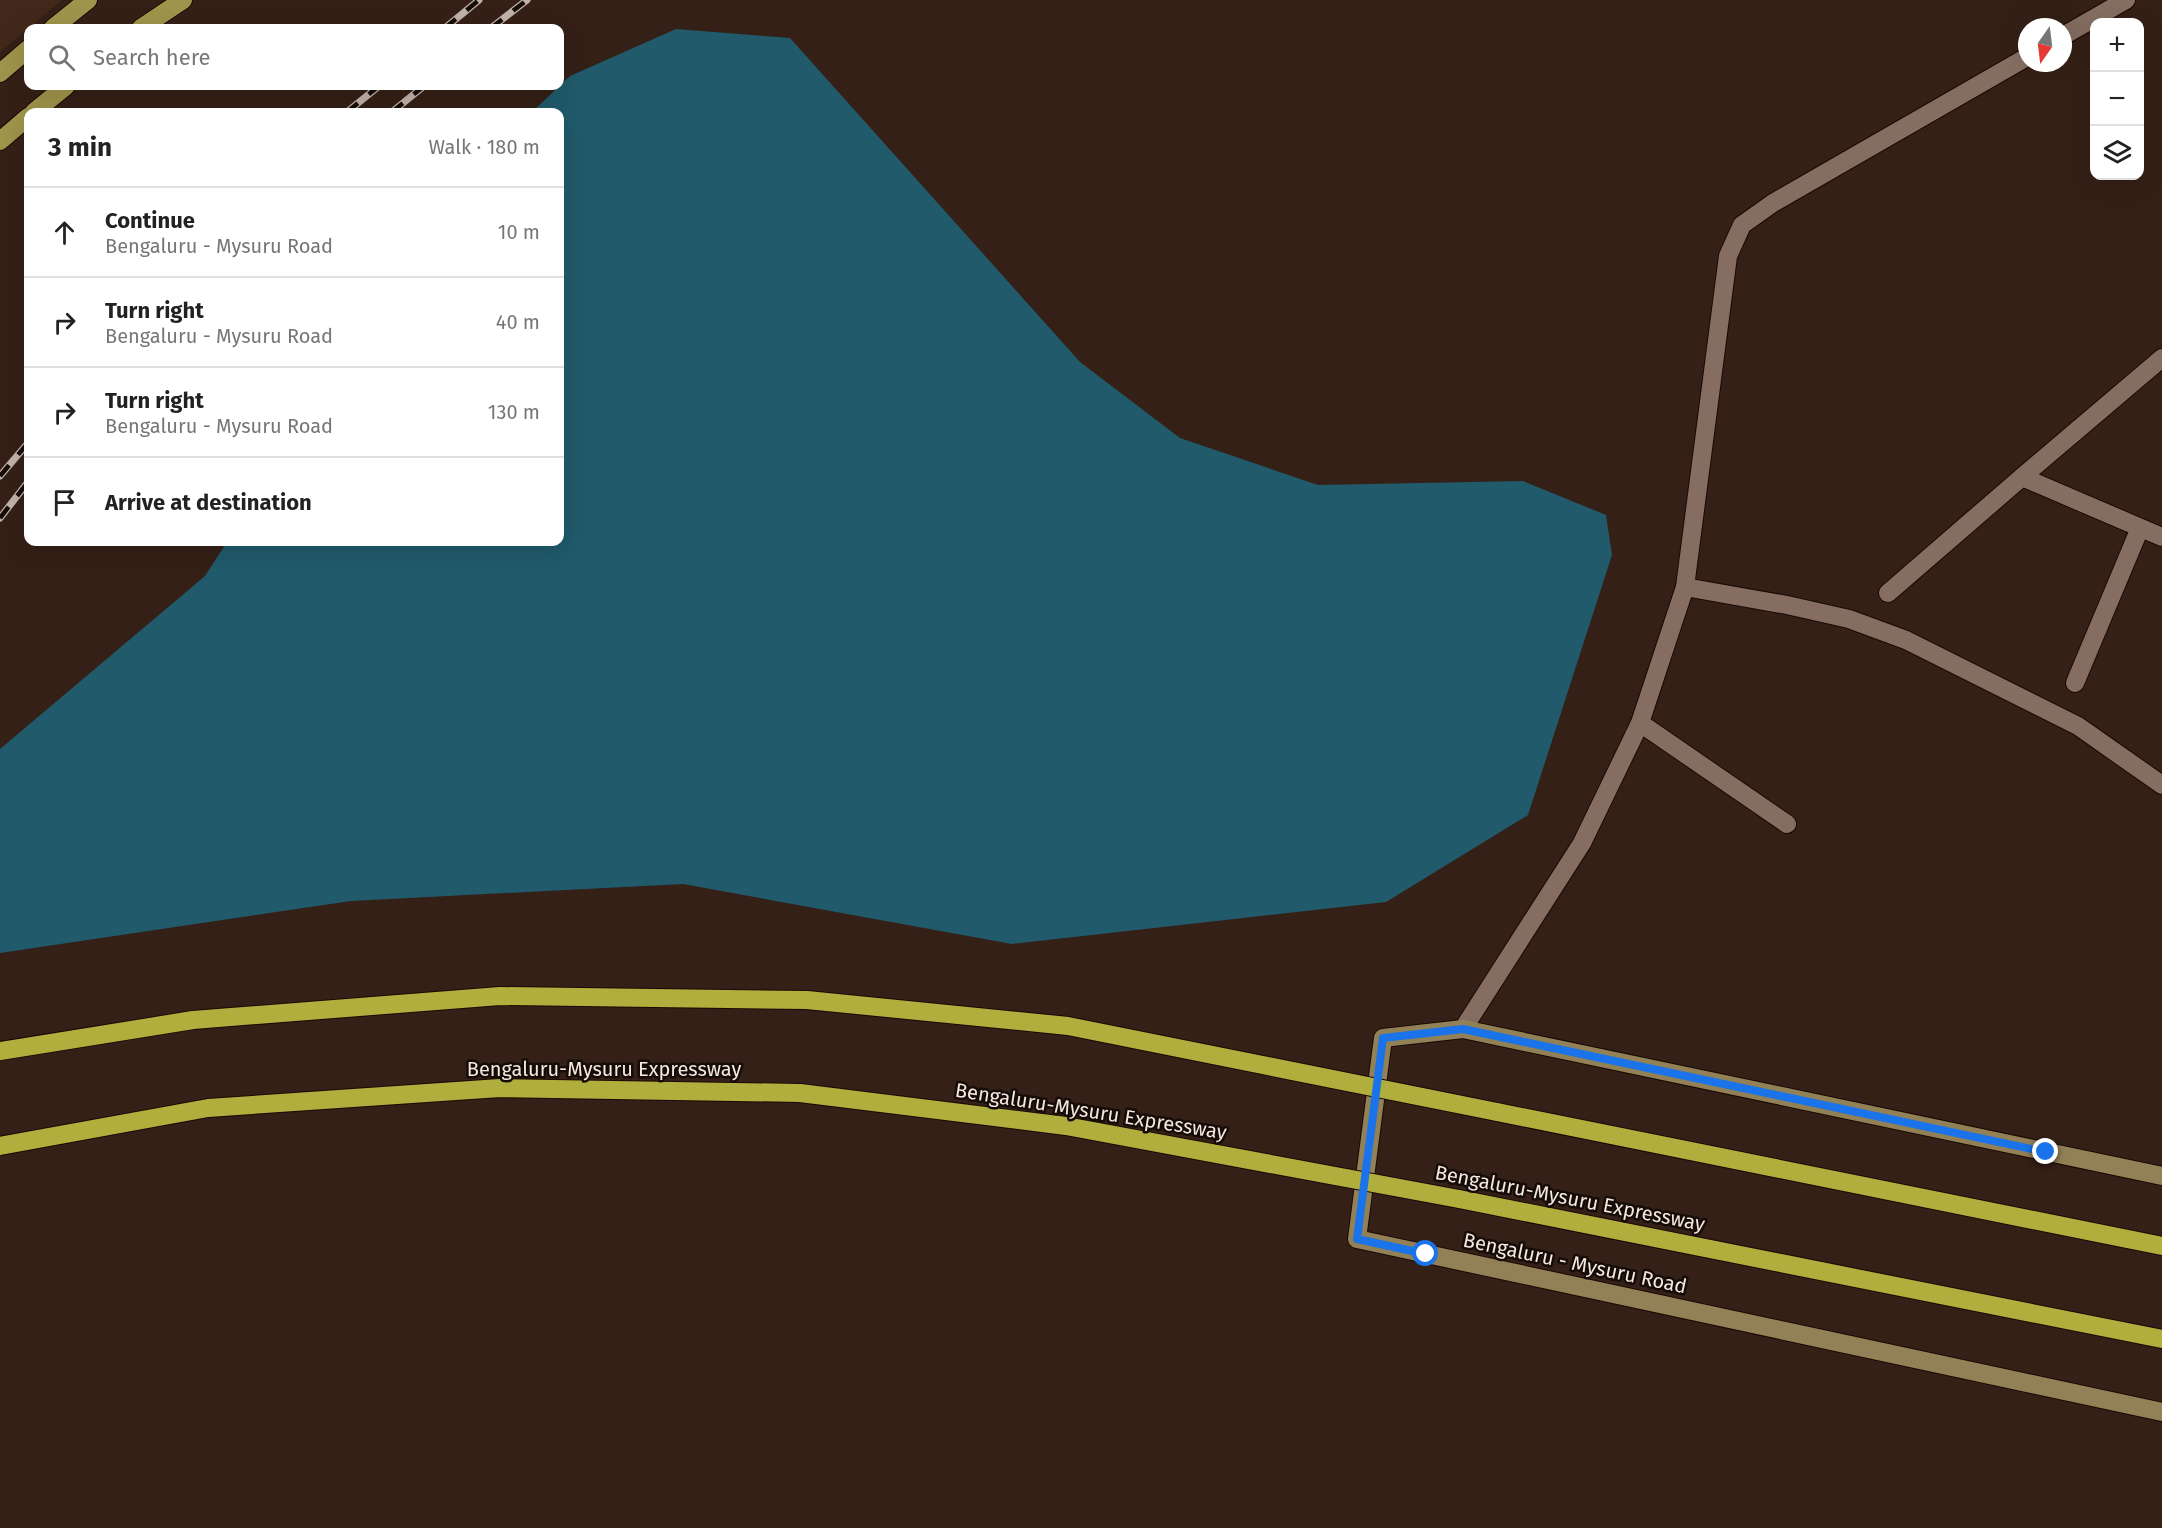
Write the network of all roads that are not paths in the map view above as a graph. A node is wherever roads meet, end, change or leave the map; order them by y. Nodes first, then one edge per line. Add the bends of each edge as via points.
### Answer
1 (88, 0) edge
2 (183, 0) edge
3 (2126, 0) edge
4 (58, 24) edge
5 (147, 24) edge
6 (2072, 31) edge
7 (24, 52) edge
8 (2018, 62) edge
9 (0, 73) edge
10 (61, 90) edge
11 (39, 108) edge
12 (24, 120) edge
13 (0, 141) edge
14 (2162, 358) edge
15 (2022, 477) junction
16 (2140, 528) junction
17 (2162, 537) edge
18 (1685, 587) junction
19 (1888, 593) dead end
20 (2075, 683) dead end
21 (1640, 723) junction
22 (2162, 785) edge
23 (1787, 824) dead end
24 (1463, 1029) junction
25 (0, 1051) edge
26 (0, 1146) edge
27 (2162, 1176) edge
28 (2162, 1246) edge
29 (2162, 1339) edge
30 (2162, 1412) edge

1 - 4 main road
2 - 5 main road
3 - 6 street
7 - 9 main road
8 - 18 street via 1773,202 1742,225 1728,256
10 - 11 main road
12 - 13 main road
14 - 15 street
15 - 16 street
15 - 19 street
16 - 17 street
16 - 20 street
18 - 21 street
18 - 22 street via 1849,619 1906,640 2078,726
21 - 23 street
21 - 24 street via 1582,843
24 - 27 street, Bengaluru - Mysuru Road
24 - 30 street, Bengaluru - Mysuru Road via 1383,1038 1357,1239
25 - 28 highway, bridge via 193,1020 500,996 807,1000 1068,1026
26 - 29 highway, Bengaluru-Mysuru Expressway, bridge via 208,1108 500,1088 800,1093 1066,1126 1459,1199

